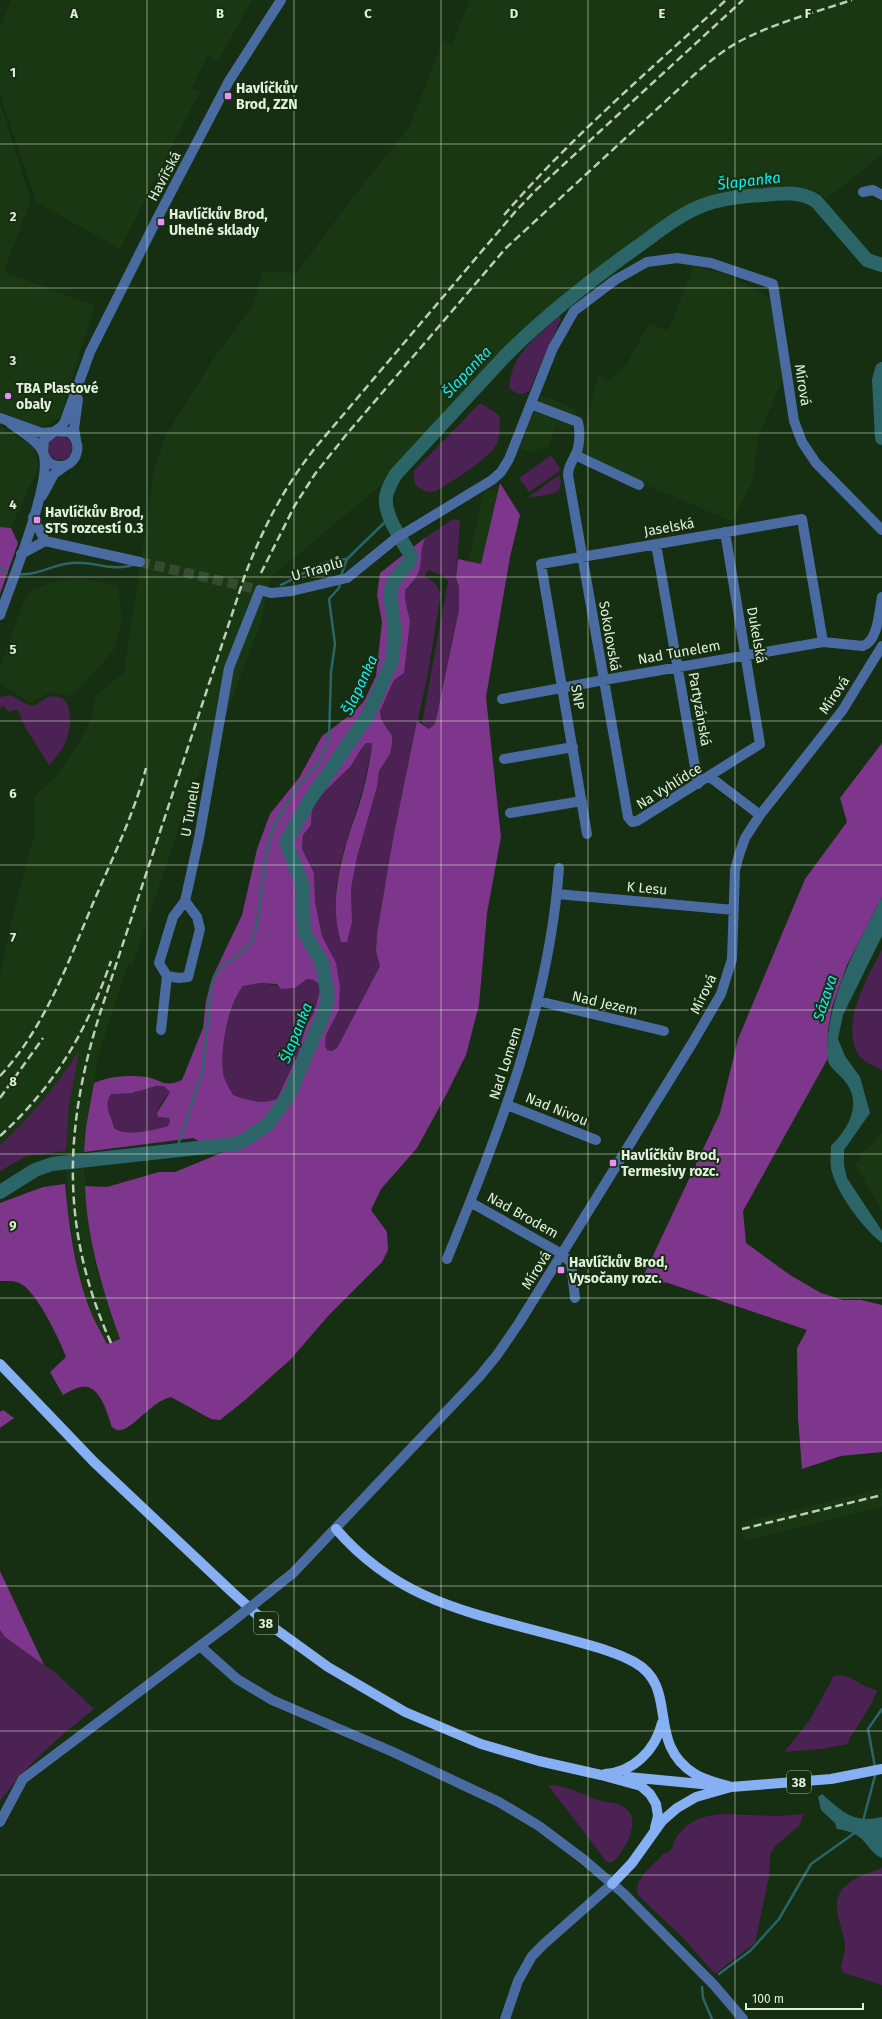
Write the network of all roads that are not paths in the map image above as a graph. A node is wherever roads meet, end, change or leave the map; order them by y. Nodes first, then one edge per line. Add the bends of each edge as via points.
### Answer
1 (281, 0) edge
2 (863, 192) dead end
3 (882, 195) edge
4 (773, 284) joint
5 (83, 372) junction
6 (531, 404) junction
7 (0, 418) edge
8 (10, 422) junction
9 (54, 432) junction
10 (76, 440) junction
11 (44, 454) junction
12 (576, 455) junction
13 (65, 466) junction
14 (639, 485) dead end
15 (38, 505) junction
16 (33, 517) junction
17 (882, 530) edge
18 (725, 532) junction
19 (45, 541) junction
20 (656, 544) junction
21 (21, 554) junction
22 (582, 557) junction
23 (140, 562) tunnel mouth
24 (542, 564) joint
25 (260, 590) joint
26 (882, 597) edge
27 (0, 615) edge
28 (823, 642) junction
29 (882, 646) edge
30 (746, 655) junction
31 (678, 666) junction
32 (604, 680) junction
33 (562, 688) junction
34 (502, 699) dead end
35 (760, 744) joint
36 (572, 747) junction
37 (504, 759) dead end
38 (710, 777) junction
39 (698, 784) junction
40 (582, 801) junction
41 (510, 813) dead end
42 (760, 815) junction
43 (632, 822) joint
44 (587, 834) dead end
45 (559, 868) dead end
46 (557, 894) junction
47 (185, 901) junction
48 (734, 910) junction
49 (167, 976) junction
50 (538, 1002) junction
51 (160, 1030) dead end
52 (664, 1031) dead end
53 (507, 1105) junction
54 (596, 1140) dead end
55 (470, 1202) junction
56 (562, 1254) junction
57 (447, 1259) dead end
58 (575, 1298) dead end
59 (0, 1364) edge
60 (336, 1529) junction
61 (200, 1646) junction
62 (663, 1717) junction
63 (882, 1769) edge
64 (601, 1775) junction
65 (731, 1787) junction
66 (0, 1822) edge
67 (655, 1828) junction
68 (612, 1884) junction
69 (505, 2019) edge
70 (743, 2019) edge

1 - 5 street, Havířská via 229,81 96,338
2 - 3 street via 873,190
4 - 6 street, U Traplů via 711,263 677,258 647,262 615,280 574,311 553,348
4 - 17 street, Mírová via 794,420 802,442 821,468
5 - 9 street, Havířská via 66,420
5 - 10 street, Havířská via 75,420
6 - 12 street, Sokolovská via 578,422
6 - 25 street, U Traplů via 510,459 492,480 395,539 347,578 271,593
7 - 8 street
8 - 9 street via 42,433
8 - 11 street via 38,444
9 - 10 street via 67,432
9 - 11 street, Havířská via 44,440
10 - 13 street, Havířská via 76,455
11 - 13 street via 53,464
11 - 15 street, Havířská via 45,466
12 - 14 street
12 - 22 street, Sokolovská via 569,466 568,475
13 - 15 street, Havířská via 54,474
15 - 16 street, Havířská
16 - 19 street
16 - 21 street, Havířská
18 - 20 street, Jaselská
18 - 28 street, Jaselská via 802,519
18 - 30 street, Dukelská
19 - 21 street
19 - 23 street
20 - 22 street, Jaselská
20 - 31 street, Partyzánská
21 - 27 street, Havířská
22 - 24 street, Jaselská
22 - 32 street, Sokolovská
24 - 33 street, SNP
25 - 47 street, U Tunelu via 229,668 199,838
26 - 28 street, Nad Tunelem via 874,636 868,644 862,646
28 - 30 street, Nad Tunelem
29 - 42 street, Mírová via 842,711
30 - 31 street, Nad Tunelem
30 - 35 street, Dukelská
31 - 32 street, Nad Tunelem
31 - 39 street, Partyzánská
32 - 33 street, Nad Tunelem
32 - 43 street, Sokolovská via 628,816
33 - 34 street, Nad Tunelem
33 - 36 street, SNP
35 - 38 street, Na Vyhlídce
36 - 37 street
36 - 40 street, SNP
38 - 39 street, Na Vyhlídce
38 - 42 street
39 - 43 street, Na Vyhlídce via 638,821
40 - 41 street
40 - 44 street, SNP
42 - 48 street, Mírová via 747,835 739,855 735,874
45 - 46 street, Nad Lomem
46 - 48 street, K Lesu
46 - 50 street, Nad Lomem via 550,947
47 - 49 street, U Tunelu via 173,917 159,963
47 - 49 street via 197,917 200,929 188,977
48 - 56 street, Mírová via 732,959 716,1003
49 - 51 street, U Tunelu
50 - 52 street, Nad Jezem
50 - 53 street, Nad Lomem via 525,1053
53 - 54 street, Nad Nivou
53 - 55 street, Nad Lomem
55 - 56 street, Nad Brodem
55 - 57 street, Nad Lomem
56 - 58 street via 571,1263
56 - 60 street, Mírová via 504,1345 479,1377
59 - 64 main road, 38 via 94,1462 233,1593 263,1620 328,1667 405,1712 481,1744
60 - 61 street, Mírová, bridge via 293,1573
60 - 62 main road via 375,1567 430,1599 501,1622 592,1646 634,1662 645,1670 657,1687
61 - 66 street, Mírová via 23,1779
61 - 68 street via 237,1679 272,1700 393,1752 499,1802 539,1826
62 - 64 main road via 656,1740 642,1758 623,1770
62 - 65 main road via 668,1742 682,1764 703,1778
63 - 65 main road, 38 via 802,1782
64 - 65 main road, 38
64 - 67 main road via 632,1782 646,1790 656,1804 658,1816
65 - 67 main road via 685,1803
67 - 68 main road via 632,1864
68 - 69 street via 532,1956 518,1981
68 - 70 street via 714,1985

